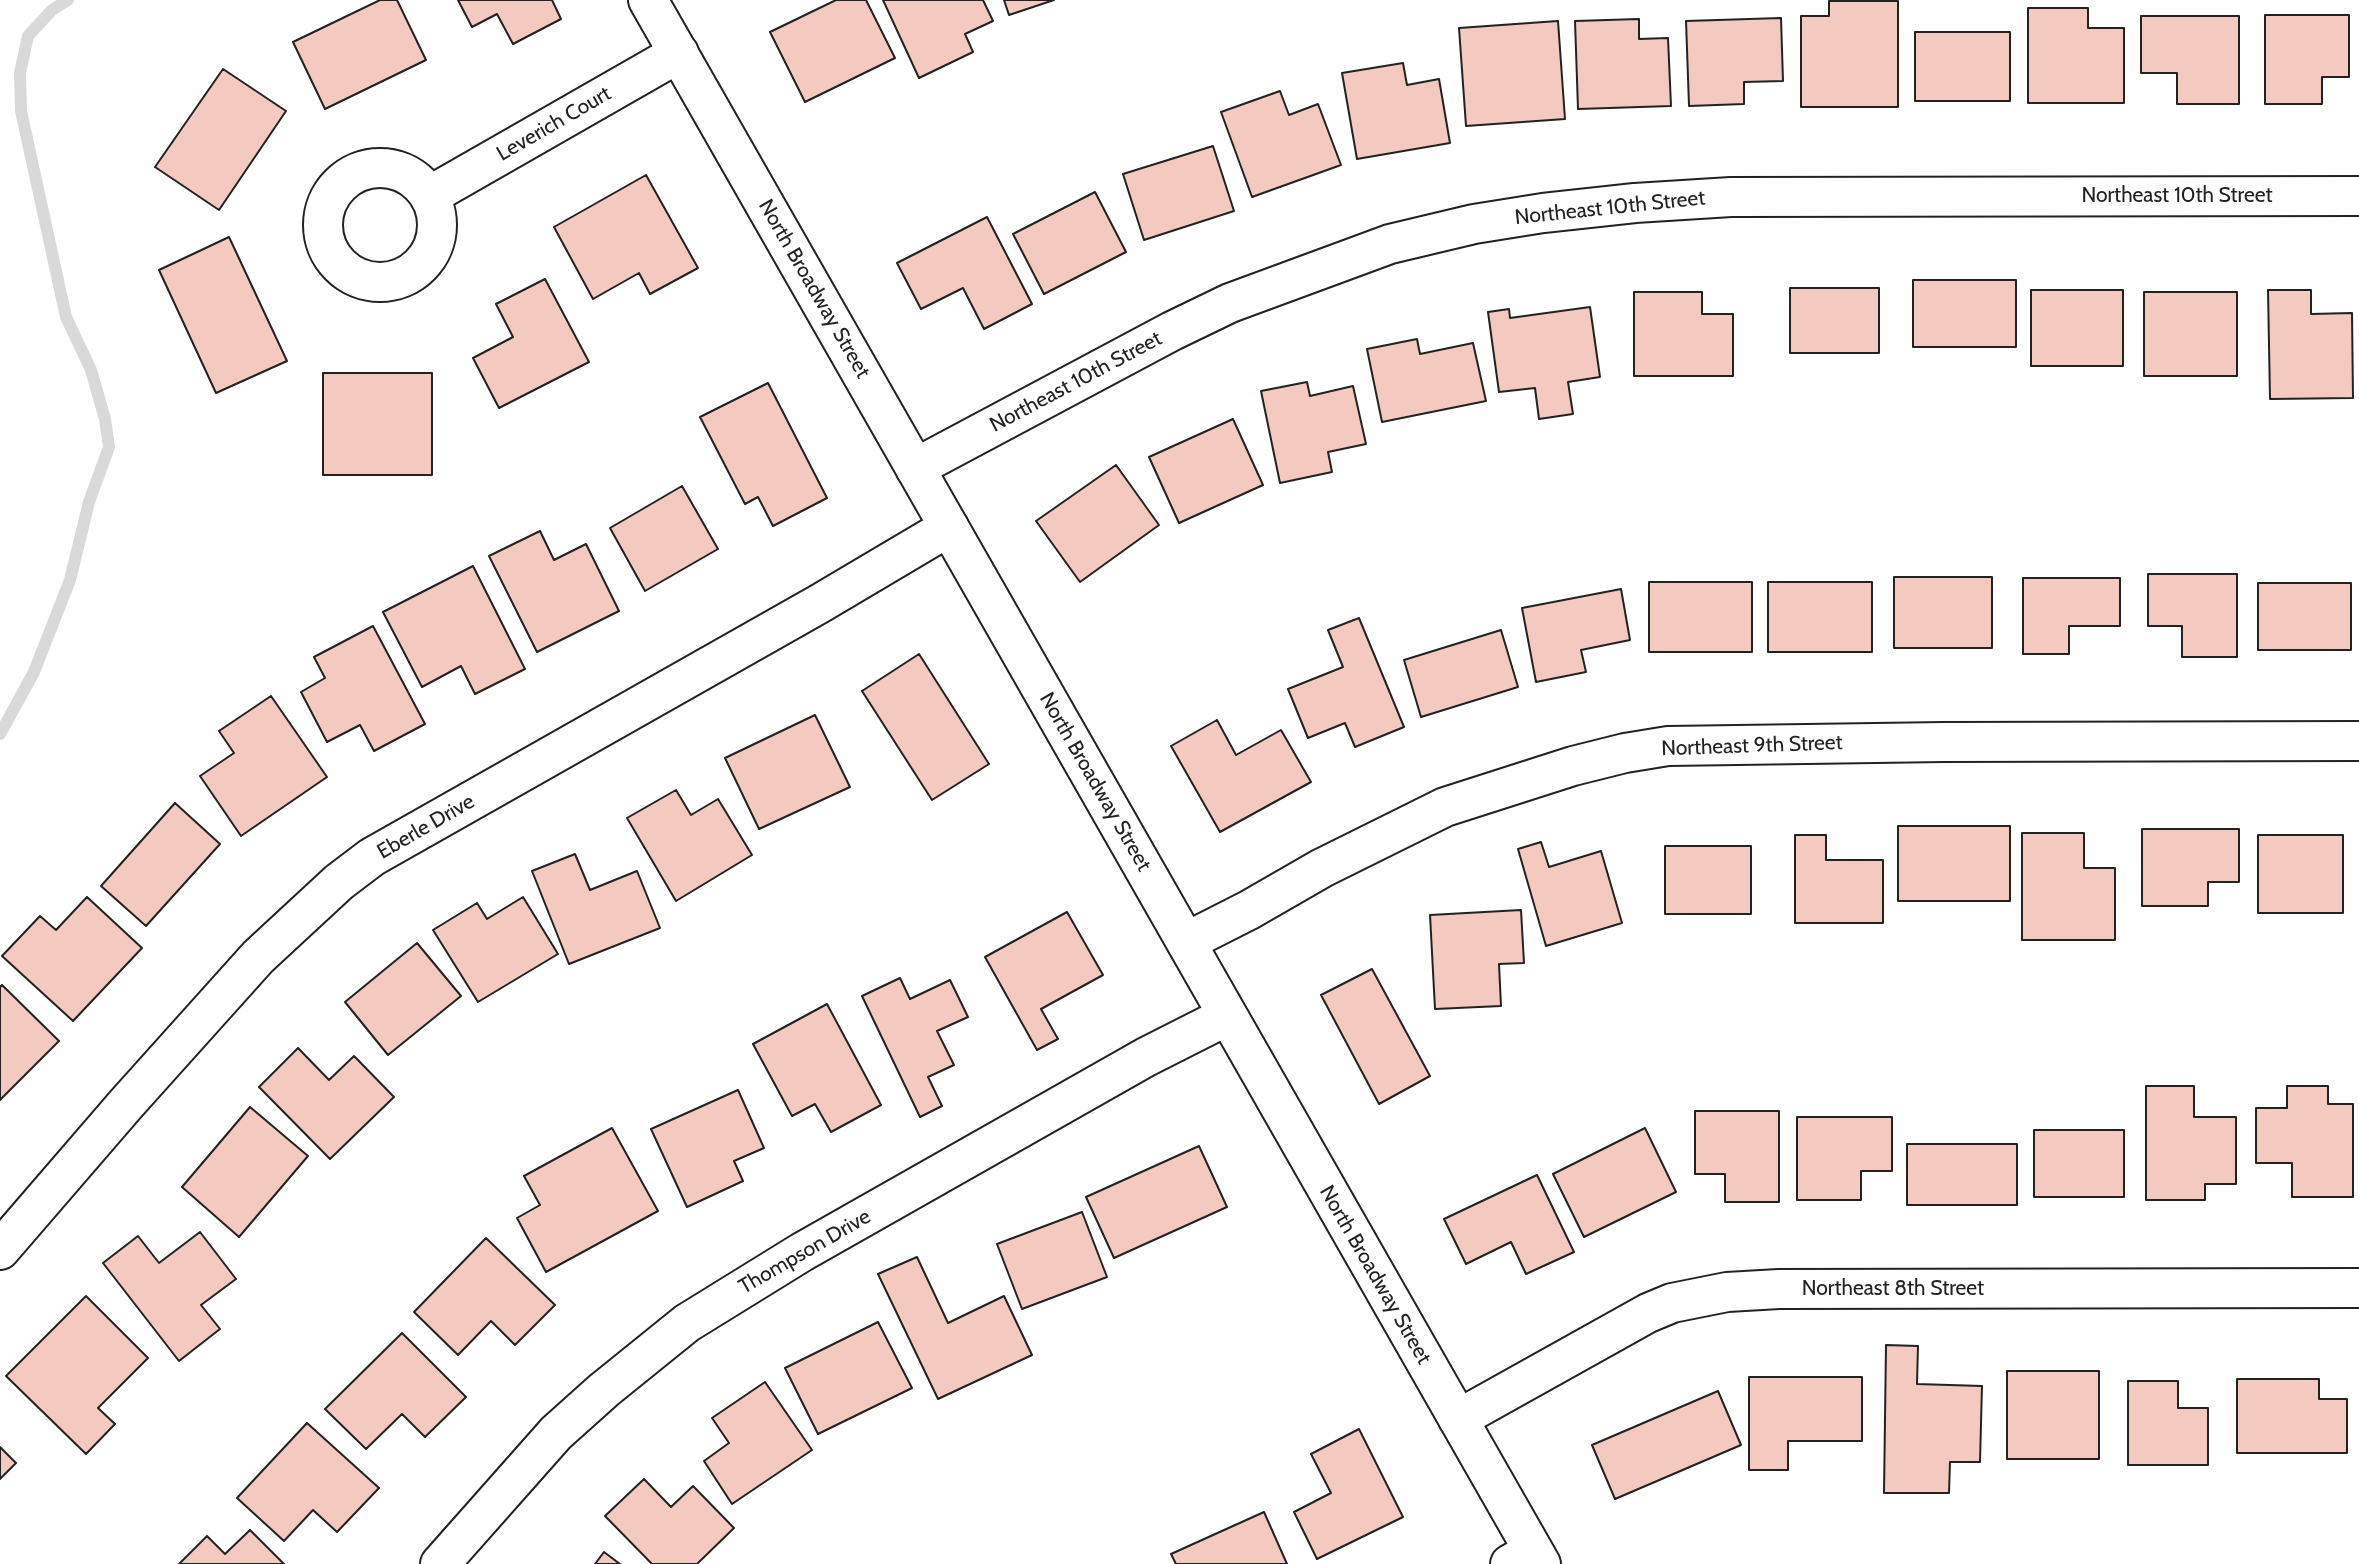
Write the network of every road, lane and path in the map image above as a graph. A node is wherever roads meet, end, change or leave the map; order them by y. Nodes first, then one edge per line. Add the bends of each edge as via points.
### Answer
1 (648, 0) edge
2 (679, 53) junction
3 (429, 196) dead end
4 (2359, 196) edge
5 (915, 468) junction
6 (949, 527) junction
7 (2359, 741) edge
8 (1186, 942) junction
9 (1227, 1016) junction
10 (0, 1250) edge
11 (2359, 1288) edge
12 (1458, 1419) junction
13 (1528, 1560) edge
14 (440, 1564) edge

1 - 2 street, North Broadway Street
2 - 3 street, Leverich Court
2 - 5 street, North Broadway Street
4 - 5 street, Northeast 10th Street via 1731,197 1635,202 1474,225 1390,244 1230,303
5 - 6 street, North Broadway Street
6 - 8 street, North Broadway Street
6 - 10 street, Eberle Drive via 372,858 339,882 258,957
7 - 8 street, Northeast 9th Street via 1668,746 1625,753 1445,807
8 - 9 street, North Broadway Street
9 - 12 street, North Broadway Street
9 - 14 street, Thompson Drive via 802,1252 687,1323 556,1433
11 - 12 street, Northeast 8th Street via 1727,1292 1648,1313
12 - 13 street, North Broadway Street

